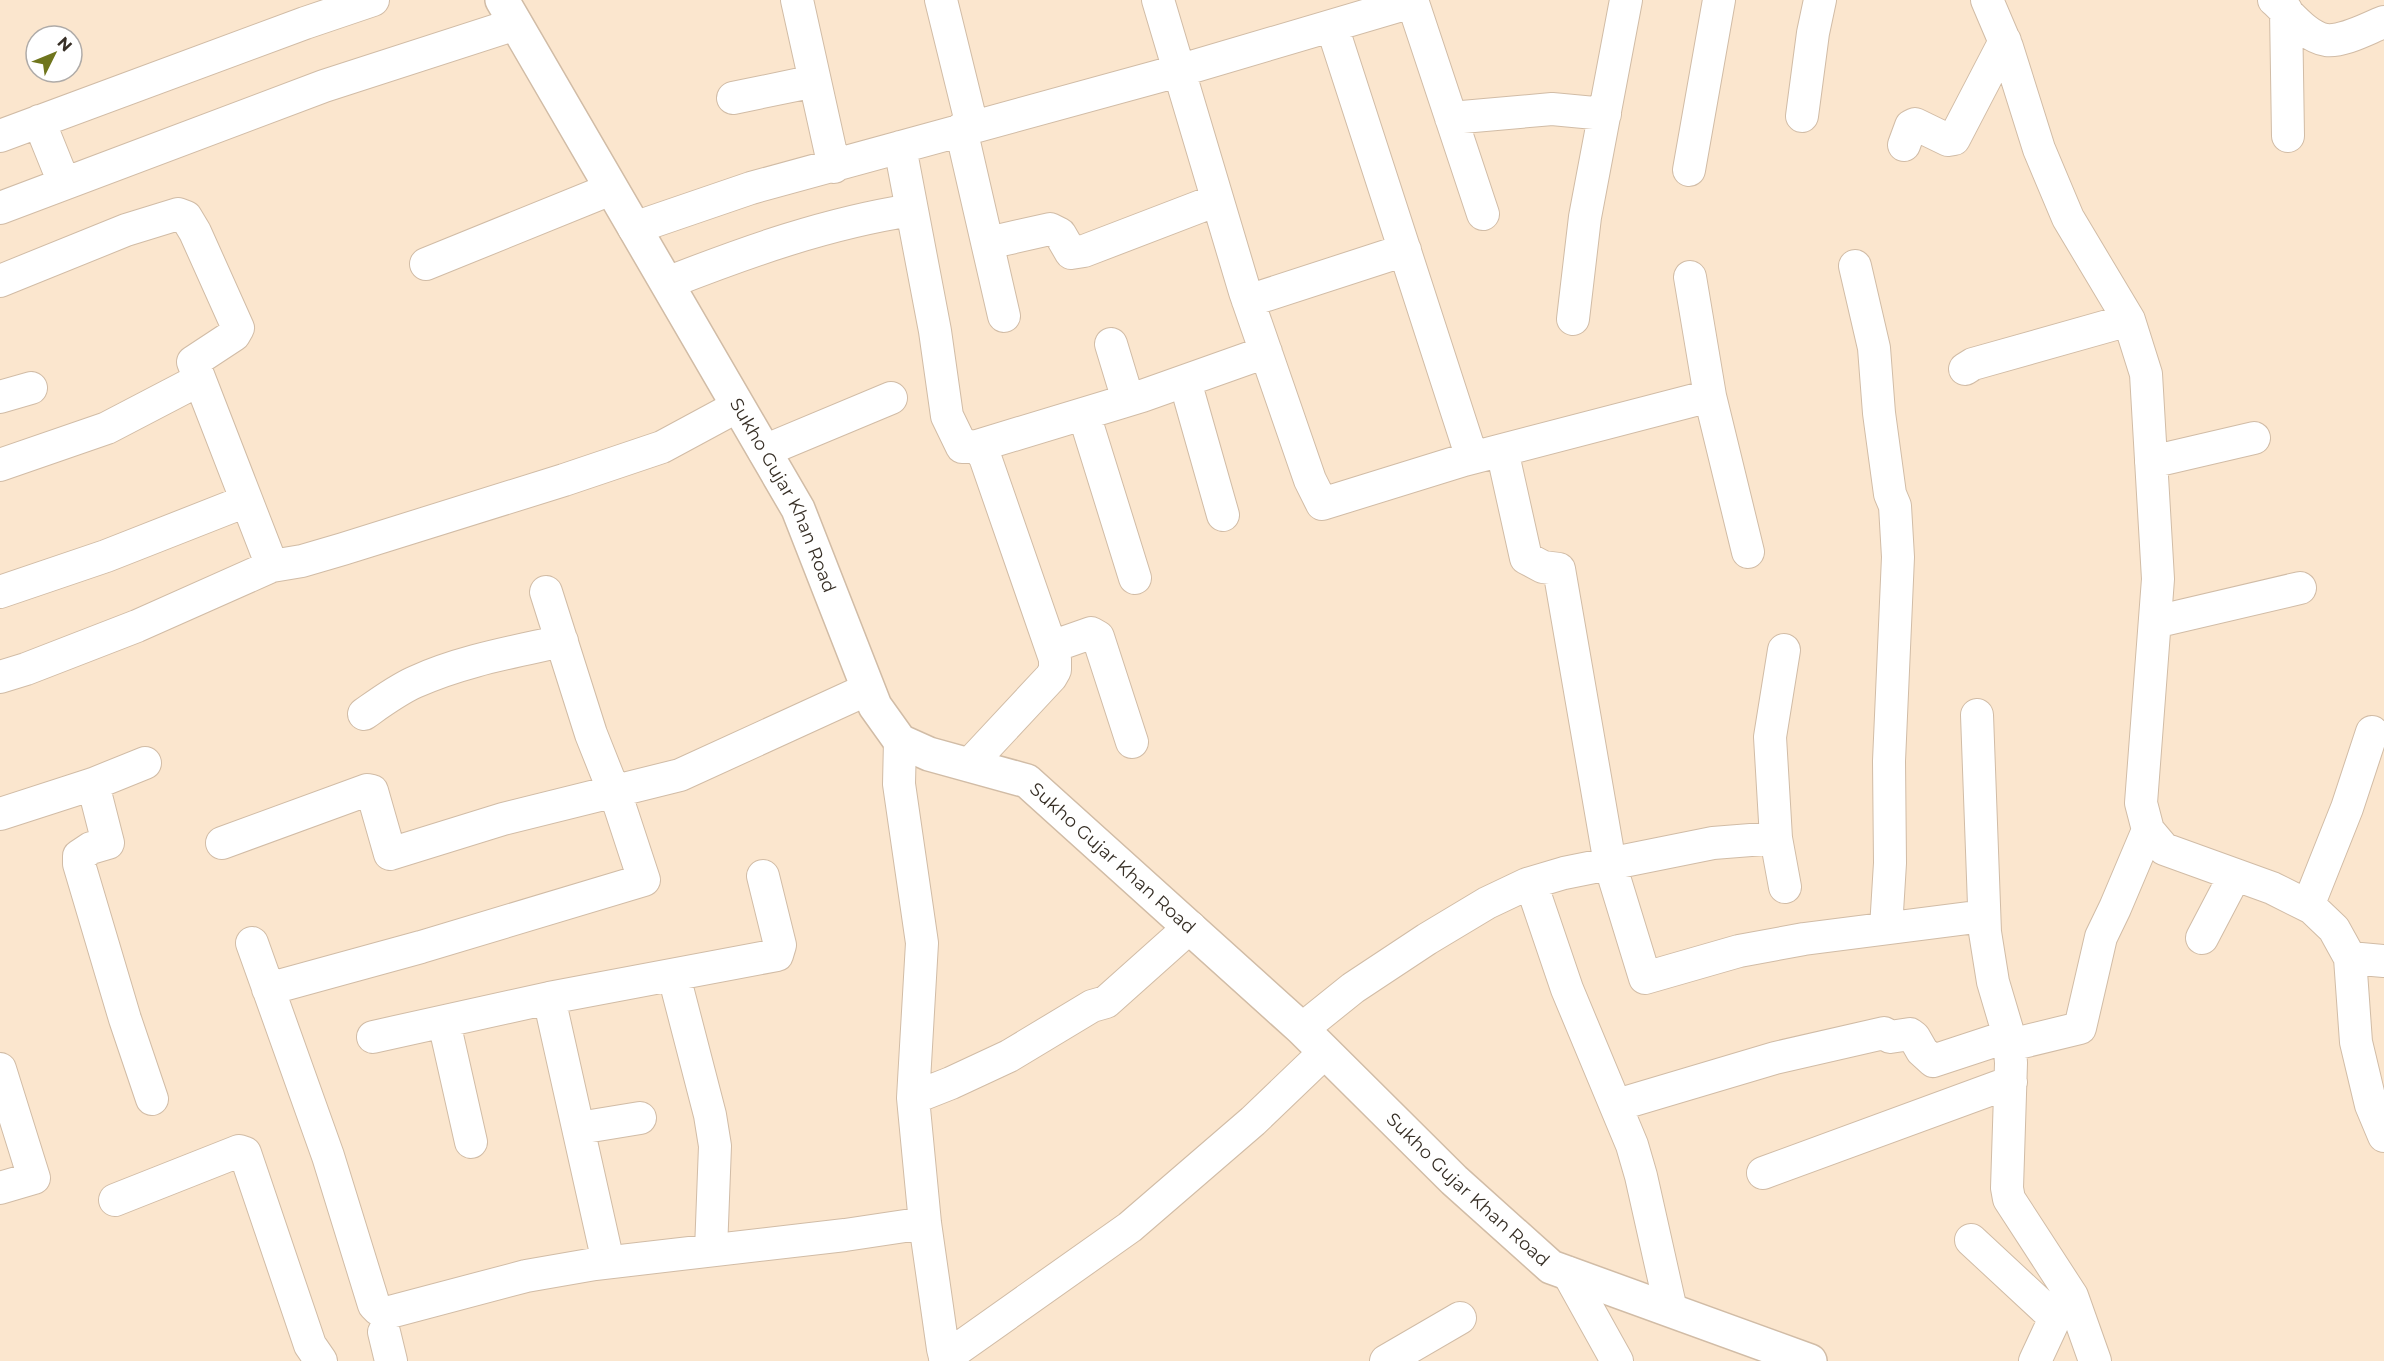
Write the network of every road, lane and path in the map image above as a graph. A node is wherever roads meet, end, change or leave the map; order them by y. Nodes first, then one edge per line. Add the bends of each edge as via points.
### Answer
1 (374, 0) edge
2 (797, 0) edge
3 (941, 0) edge
4 (1158, 0) edge
5 (1626, 0) edge
6 (1719, 0) edge
7 (1820, 0) edge
8 (1987, 0) edge
9 (1412, 1) edge
10 (2280, 5) edge
11 (509, 12) edge
12 (2384, 22) edge
13 (1332, 26) junction
14 (2005, 41) junction
15 (1178, 71) junction
16 (815, 81) junction
17 (733, 98) dead end
18 (1605, 114) junction
19 (1802, 116) dead end
20 (1451, 118) junction
21 (39, 121) junction
22 (967, 128) junction
23 (0, 135) edge
24 (2288, 136) dead end
25 (1904, 145) dead end
26 (900, 147) junction
27 (834, 167) junction
28 (1689, 170) dead end
29 (64, 183) junction
30 (611, 189) junction
31 (1217, 200) junction
32 (0, 208) edge
33 (912, 210) junction
34 (1483, 214) dead end
35 (634, 228) junction
36 (988, 243) junction
37 (1405, 250) junction
38 (426, 264) dead end
39 (1855, 266) dead end
40 (1690, 277) dead end
41 (0, 281) edge
42 (667, 283) junction
43 (1248, 301) junction
44 (1004, 316) dead end
45 (1573, 319) dead end
46 (2129, 320) junction
47 (1111, 344) dead end
48 (1266, 352) junction
49 (1965, 369) dead end
50 (198, 380) junction
51 (1185, 381) junction
52 (32, 388) dead end
53 (1710, 396) junction
54 (0, 397) edge
55 (891, 398) dead end
56 (1128, 400) junction
57 (738, 406) junction
58 (1084, 414) junction
59 (2254, 438) dead end
60 (977, 446) junction
61 (1502, 450) junction
62 (764, 451) junction
63 (1472, 458) junction
64 (2151, 462) junction
65 (0, 465) edge
66 (246, 501) junction
67 (1223, 515) dead end
68 (1748, 552) dead end
69 (272, 566) junction
70 (1136, 578) dead end
71 (2300, 588) dead end
72 (0, 592) edge
73 (546, 592) dead end
74 (2155, 622) junction
75 (562, 641) junction
76 (1050, 647) junction
77 (1784, 650) dead end
78 (0, 677) edge
79 (868, 688) junction
80 (364, 714) dead end
81 (1977, 715) dead end
82 (2372, 732) dead end
83 (900, 741) junction
84 (1132, 742) dead end
85 (145, 763) dead end
86 (969, 765) junction
87 (93, 784) junction
88 (614, 790) junction
89 (0, 814) edge
90 (2148, 830) junction
91 (1776, 838) junction
92 (222, 843) dead end
93 (1610, 864) junction
94 (2235, 875) junction
95 (763, 876) dead end
96 (1531, 883) junction
97 (1785, 887) dead end
98 (2308, 906) junction
99 (1984, 916) junction
100 (1190, 927) junction
101 (1886, 928) junction
102 (2202, 938) dead end
103 (252, 943) dead end
104 (2350, 957) junction
105 (2384, 961) edge
106 (674, 976) junction
107 (268, 989) junction
108 (549, 998) junction
109 (444, 1022) junction
110 (1302, 1029) junction
111 (373, 1037) dead end
112 (2009, 1040) junction
113 (1325, 1052) junction
114 (0, 1070) edge
115 (2011, 1082) junction
116 (913, 1098) junction
117 (153, 1099) dead end
118 (1617, 1105) junction
119 (640, 1118) dead end
120 (579, 1128) junction
121 (2384, 1136) edge
122 (471, 1142) dead end
123 (1763, 1173) dead end
124 (0, 1188) edge
125 (115, 1200) dead end
126 (925, 1223) junction
127 (1971, 1240) dead end
128 (711, 1250) junction
129 (608, 1262) junction
130 (1568, 1273) junction
131 (1671, 1310) junction
132 (1460, 1318) dead end
133 (946, 1359) edge
134 (321, 1361) edge
135 (1386, 1361) edge
136 (1617, 1361) edge
137 (1810, 1361) edge
138 (2035, 1361) edge
139 (2095, 1361) edge

1 - 21 street
2 - 16 street
3 - 22 street
4 - 15 street
5 - 18 street
6 - 28 street
7 - 19 street
8 - 14 street
9 - 13 street
9 - 20 street
10 - 12 street via 2305,29 2326,40
10 - 24 street
11 - 29 street
11 - 30 main road, Sukho Gujar Khan Road
13 - 15 street
13 - 37 street
14 - 25 street via 1954,139 1948,140 1915,124
14 - 46 street via 2039,149 2068,218
15 - 22 street
15 - 31 street
16 - 17 street
16 - 27 street
18 - 20 street via 1552,109
18 - 45 street via 1585,217
20 - 34 street
21 - 23 street
21 - 29 street
22 - 26 street
22 - 36 street
26 - 27 street
26 - 33 street
27 - 35 street via 752,188
29 - 32 street
30 - 35 main road, Sukho Gujar Khan Road
30 - 38 street
31 - 36 street via 1084,251 1071,253 1060,234 1050,229
31 - 43 street
33 - 42 street via 820,229
33 - 60 street via 947,416 962,447
35 - 42 main road, Sukho Gujar Khan Road
36 - 44 street
37 - 43 street
37 - 63 street
39 - 101 street via 1874,348 1898,557
40 - 53 street
41 - 50 street via 126,230 178,214 186,217 238,328 234,335 193,362
42 - 57 main road, Sukho Gujar Khan Road
43 - 48 street
46 - 49 street
46 - 64 street via 2146,374
47 - 56 street
48 - 51 street
48 - 63 street via 1322,504
50 - 65 street via 106,428
50 - 66 street
51 - 56 street
51 - 67 street
52 - 54 street
53 - 61 street
53 - 68 street
55 - 62 street
56 - 58 street
57 - 62 main road, Sukho Gujar Khan Road
57 - 69 street via 662,447 604,467 312,558
58 - 60 street
58 - 70 street
59 - 64 street
60 - 76 street via 988,465
61 - 63 street
61 - 93 street via 1526,558 1543,567 1559,569
62 - 79 main road, Sukho Gujar Khan Road via 798,509
64 - 74 street via 2158,579
66 - 69 street
66 - 72 street via 106,556
69 - 78 street via 137,627
71 - 74 street
73 - 75 street
74 - 90 street via 2141,803
75 - 80 street via 475,660 416,681
75 - 88 street via 591,734
76 - 84 street via 1090,633 1098,637
76 - 86 street via 1055,659 1051,677
77 - 91 street via 1770,737
79 - 83 main road, Sukho Gujar Khan Road via 874,706
79 - 88 street via 680,775
81 - 99 street
82 - 98 street
83 - 86 main road, Sukho Gujar Khan Road
83 - 116 street via 899,784 922,943
85 - 87 street
86 - 100 main road, Sukho Gujar Khan Road via 1027,782
87 - 89 street
87 - 117 street via 108,843 79,856 79,864 124,1019
88 - 92 street via 390,854 372,791 367,790
88 - 107 street via 644,880
90 - 94 street via 2164,849
90 - 112 street via 2100,937 2080,1028
91 - 93 street via 1713,843
91 - 97 street
93 - 96 street
93 - 101 street via 1645,978 1739,951
94 - 98 street
94 - 102 street
95 - 106 street via 780,945 777,955
96 - 110 street via 1487,903 1427,939 1353,988
96 - 118 street via 1568,989
98 - 104 street via 2334,929
99 - 101 street
99 - 112 street via 1993,982
100 - 110 main road, Sukho Gujar Khan Road
100 - 116 street via 1106,1002 1092,1006 1009,1056
103 - 107 street
104 - 105 street
104 - 121 street via 2356,1042 2371,1105
106 - 108 street
106 - 128 street via 715,1146
107 - 129 street via 328,1156 374,1305 380,1310 390,1312 526,1276
108 - 109 street
108 - 120 street
109 - 111 street
109 - 122 street
110 - 113 main road, Sukho Gujar Khan Road
112 - 115 street
112 - 118 street via 1933,1061 1910,1034 1890,1037 1884,1033 1775,1058
113 - 130 main road, Sukho Gujar Khan Road via 1454,1180 1551,1267
113 - 133 street via 1253,1121 1130,1227
114 - 124 street via 34,1178
115 - 123 street
115 - 139 street via 2009,1199 2072,1296
116 - 126 street
118 - 131 street via 1641,1176
119 - 120 street
120 - 129 street
125 - 134 street via 239,1151 245,1153 310,1345
126 - 128 street
126 - 133 street
127 - 138 street via 2055,1318
128 - 129 street
130 - 131 main road, Sukho Gujar Khan Road
130 - 136 street
131 - 137 main road, Sukho Gujar Khan Road
132 - 135 street

